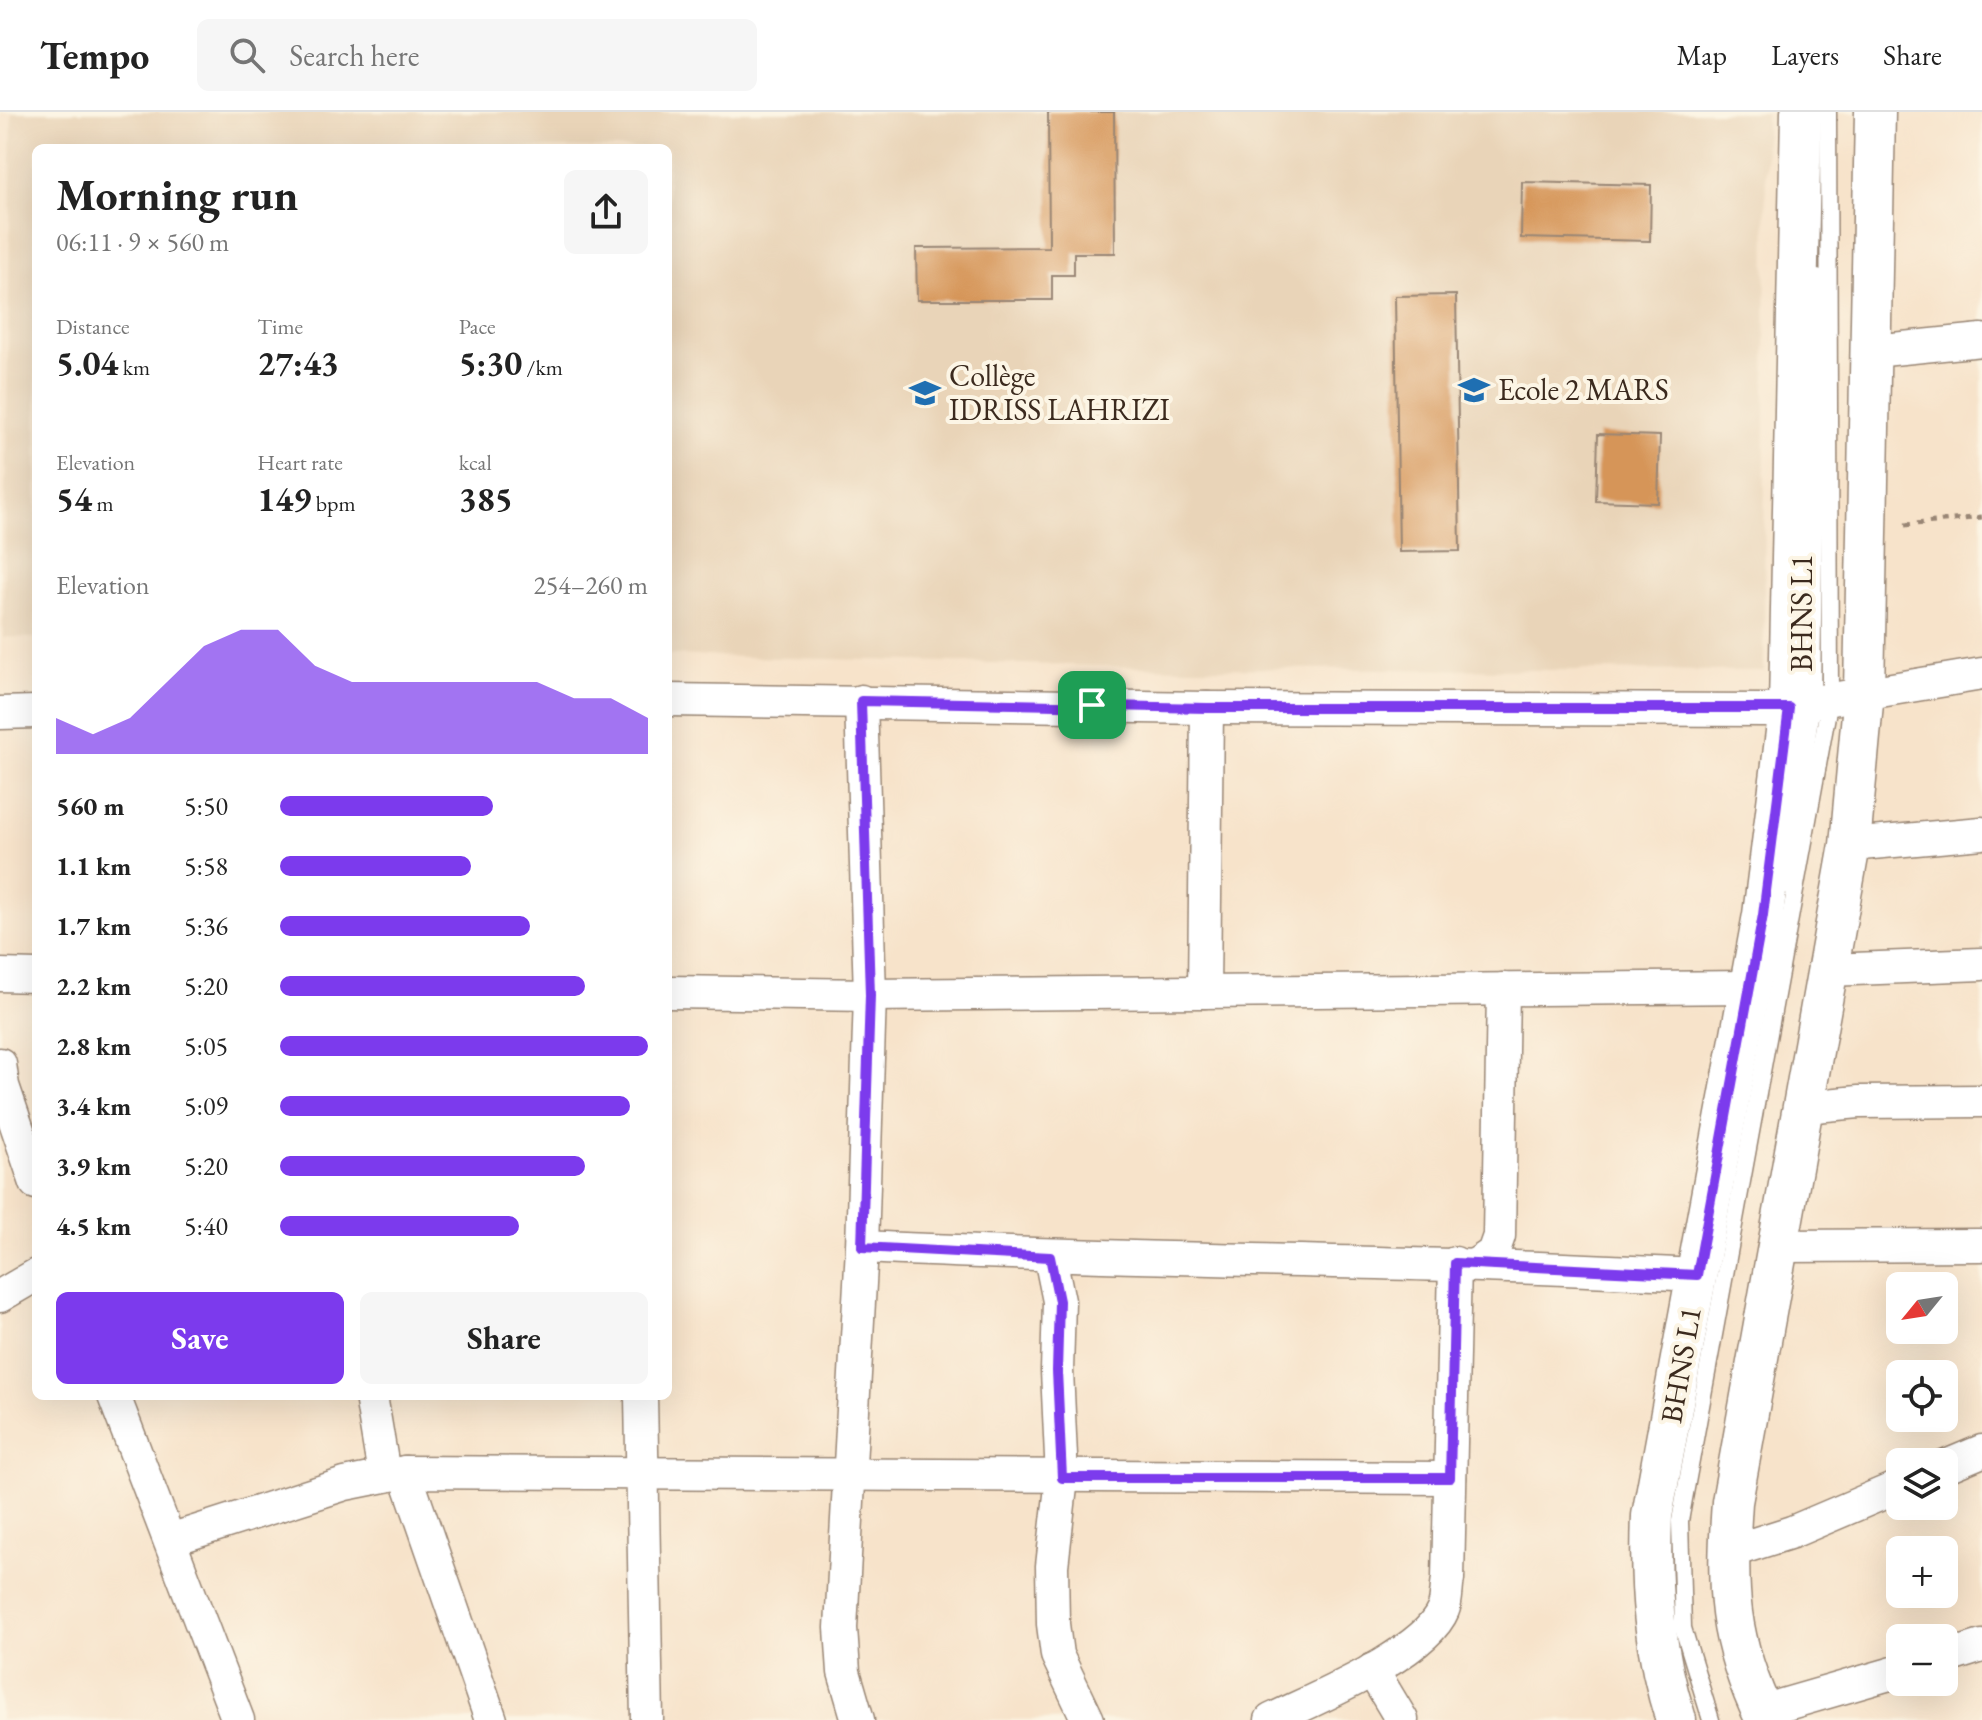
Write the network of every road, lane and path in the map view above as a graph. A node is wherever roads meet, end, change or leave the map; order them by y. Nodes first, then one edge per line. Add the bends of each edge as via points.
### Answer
1 (1801, 112) edge
2 (1818, 112) edge
3 (1828, 112) edge
4 (1875, 112) edge
5 (1982, 340) edge
6 (1873, 351) junction
7 (1982, 517) edge
8 (1868, 528) junction
9 (1982, 674) edge
10 (672, 700) edge
11 (861, 701) junction
12 (1824, 701) junction
13 (1207, 708) junction
14 (32, 712) edge
15 (0, 713) edge
16 (1982, 833) edge
17 (1850, 845) junction
18 (1982, 964) edge
19 (1828, 970) junction
20 (0, 975) edge
21 (32, 976) edge
22 (1750, 987) junction
23 (1503, 989) junction
24 (672, 992) edge
25 (1204, 992) junction
26 (870, 995) junction
27 (0, 1064) edge
28 (1982, 1101) edge
29 (1804, 1107) junction
30 (32, 1171) edge
31 (1982, 1245) edge
32 (1779, 1246) junction
33 (862, 1247) junction
34 (1050, 1257) junction
35 (1467, 1263) junction
36 (1697, 1275) junction
37 (32, 1277) edge
38 (0, 1296) edge
39 (116, 1400) edge
40 (372, 1400) edge
41 (641, 1400) edge
42 (1982, 1451) edge
43 (1958, 1461) edge
44 (394, 1473) junction
45 (851, 1473) junction
46 (640, 1475) junction
47 (1062, 1478) junction
48 (1450, 1478) junction
49 (1886, 1492) edge
50 (170, 1540) junction
51 (1729, 1552) junction
52 (1981, 1649) edge
53 (1958, 1655) edge
54 (1372, 1670) junction
55 (1886, 1676) edge
56 (1764, 1716) edge
57 (238, 1720) edge
58 (491, 1720) edge
59 (647, 1720) edge
60 (858, 1720) edge
61 (1088, 1720) edge
62 (1271, 1720) edge
63 (1402, 1720) edge
64 (1676, 1720) edge
65 (1704, 1720) edge
66 (1711, 1720) edge

1 - 12 street
2 - 12 lane, BHNS L1
3 - 12 lane, BHNS L1
4 - 6 street
5 - 6 street
6 - 8 street
7 - 8 path
8 - 12 street
9 - 12 street
10 - 11 street
11 - 13 street
11 - 26 street
12 - 13 street
12 - 17 street
12 - 22 street via 1769,871
12 - 65 lane, BHNS L1 via 1685,1434 1676,1506 1672,1582 1679,1639
12 - 66 lane, BHNS L1 via 1680,1521 1683,1628
13 - 25 street
14 - 15 street
16 - 17 street
17 - 19 street
18 - 19 street
19 - 29 street
20 - 21 street
22 - 23 street
22 - 36 street
23 - 25 street
23 - 35 street via 1499,1236 1493,1253
24 - 26 street
25 - 26 street
26 - 33 street
27 - 30 street
28 - 29 street
29 - 32 street
31 - 32 street
32 - 51 street via 1732,1502
33 - 34 street
33 - 45 street
34 - 35 street
34 - 47 street via 1059,1301
35 - 36 street
35 - 48 street
36 - 64 street via 1652,1516 1649,1571 1653,1627
37 - 38 street
39 - 50 street
40 - 44 street
41 - 46 street
42 - 43 street
44 - 46 street
44 - 50 street
44 - 58 street
45 - 46 street
45 - 47 street
45 - 60 street via 841,1628 844,1672
46 - 59 street
47 - 48 street
47 - 61 street via 1052,1566 1053,1624 1057,1655
48 - 54 street via 1443,1610 1425,1634
49 - 51 street
50 - 57 street
51 - 56 street via 1728,1604 1741,1659
52 - 53 street
54 - 62 street
54 - 63 street
55 - 56 street

